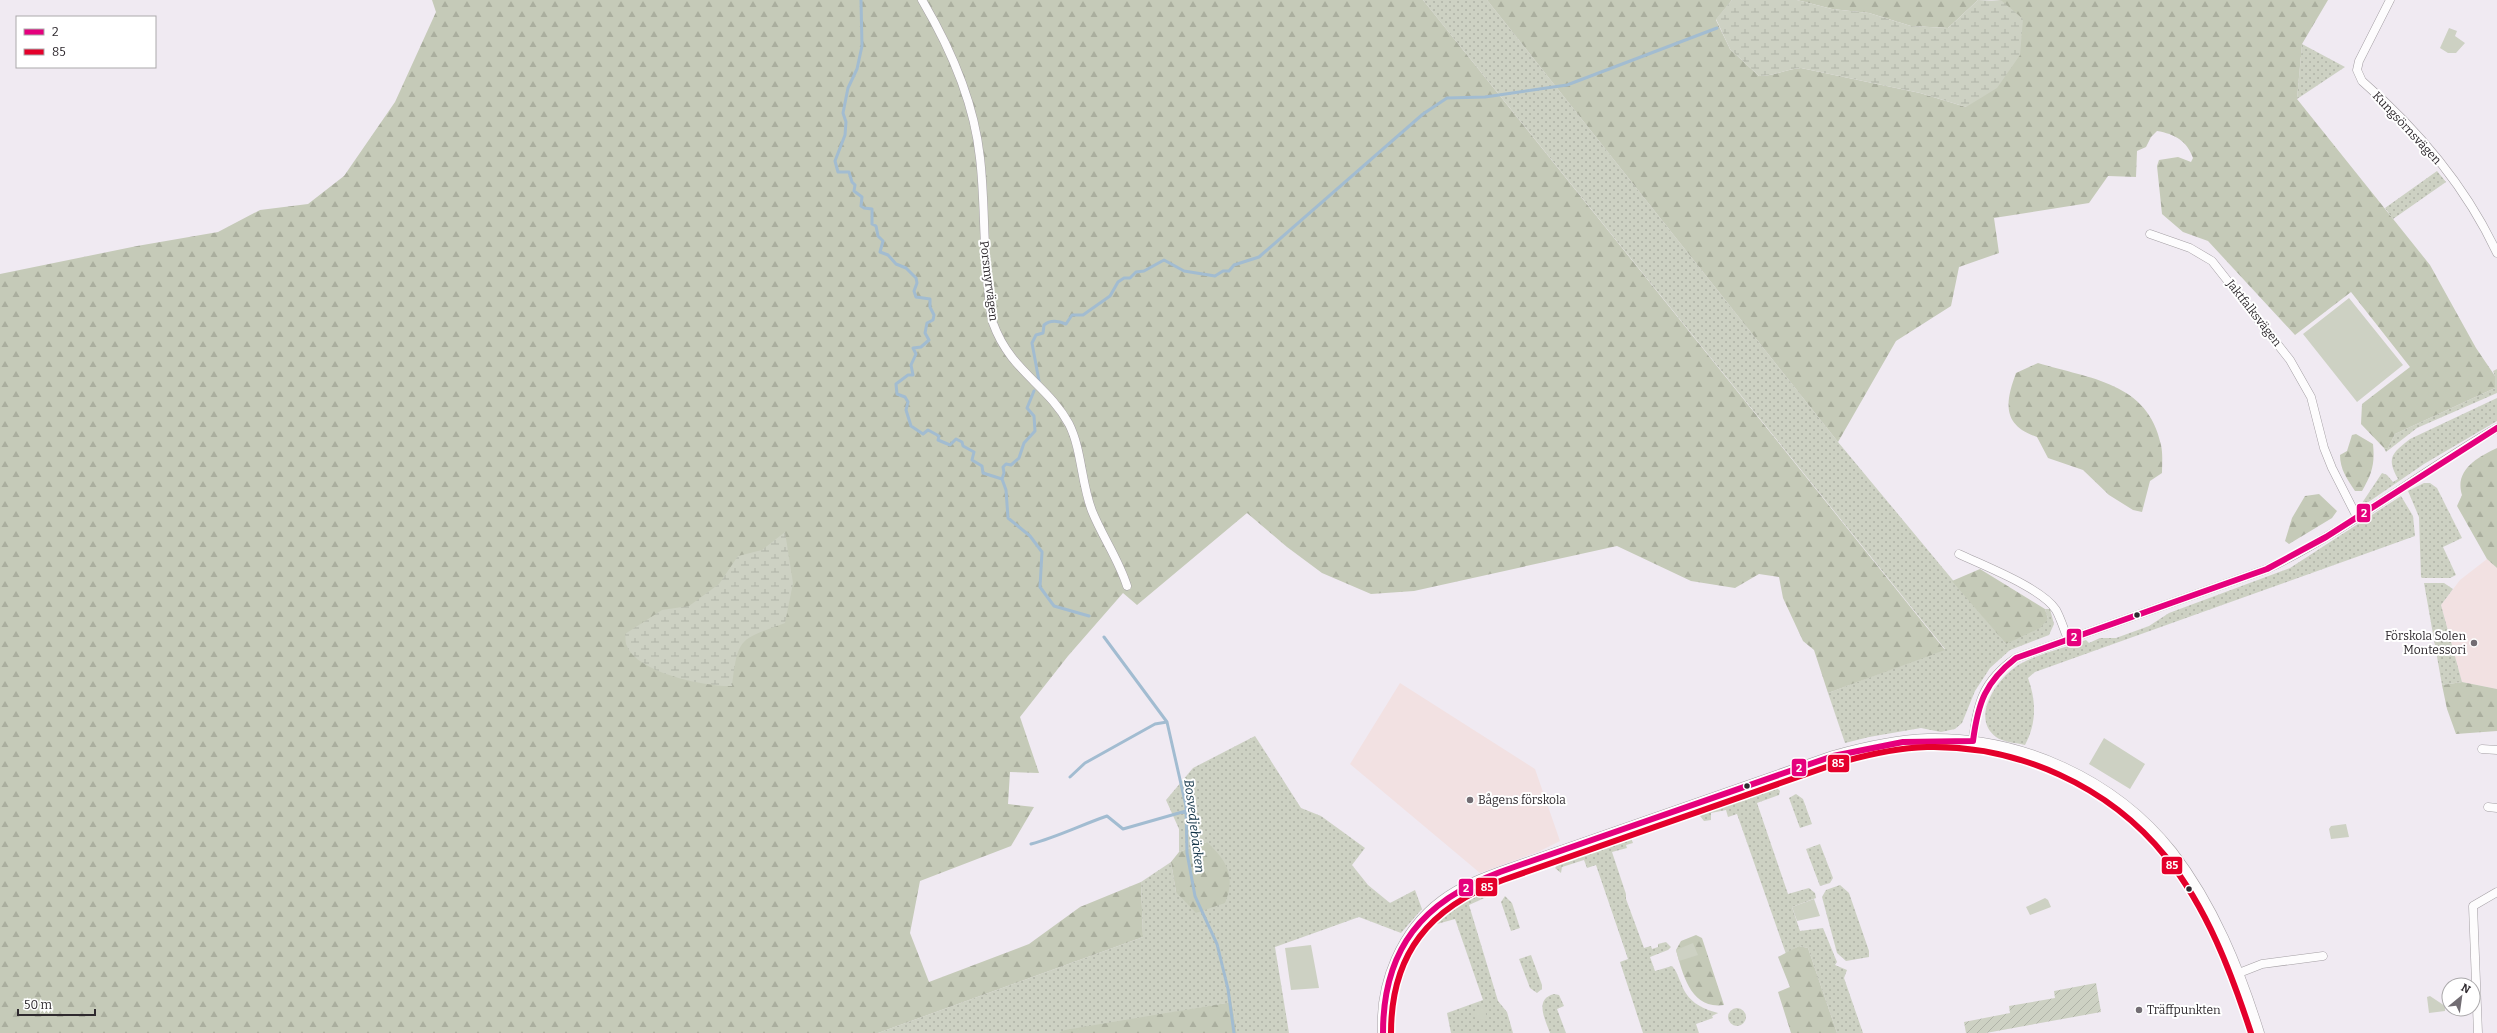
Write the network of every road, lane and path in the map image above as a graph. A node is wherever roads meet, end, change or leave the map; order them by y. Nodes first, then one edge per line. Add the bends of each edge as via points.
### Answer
1 (922, 0) edge
2 (2390, 0) edge
3 (2150, 234) dead end
4 (2497, 253) edge
5 (2497, 428) edge
6 (2357, 517) junction
7 (1959, 554) dead end
8 (1127, 586) dead end
9 (2068, 639) junction
10 (1973, 741) junction
11 (2482, 749) dead end
12 (2497, 750) edge
13 (2488, 807) dead end
14 (2497, 808) edge
15 (2497, 892) edge
16 (2323, 956) dead end
17 (2239, 973) junction
18 (1383, 1033) edge
19 (2259, 1033) edge
20 (2478, 1033) edge

1 - 8 street, Porsmyrvägen via 952,59 966,92 974,122 980,158 984,249 993,321 1002,345 1015,364 1054,404 1069,424 1077,447 1081,475 1091,510
2 - 4 street, Kungsörnsvägen via 2359,61 2359,75 2429,150 2464,192
3 - 6 street, Jaktfalksvägen via 2190,248 2212,261 2290,360 2311,397 2321,442
5 - 6 street
6 - 9 street via 2304,551 2267,569
7 - 9 street via 2006,575 2045,598 2056,610
9 - 10 street via 2016,658 1997,673 1982,695
10 - 17 street via 2015,749 2055,764 2109,793 2138,816 2172,852 2195,886 2213,915
10 - 18 street via 1928,739 1870,745 1612,832 1461,889 1434,908 1406,940 1388,982 1383,1009
11 - 12 street
13 - 14 street
15 - 20 street via 2473,906
16 - 17 street via 2262,964
17 - 19 street

